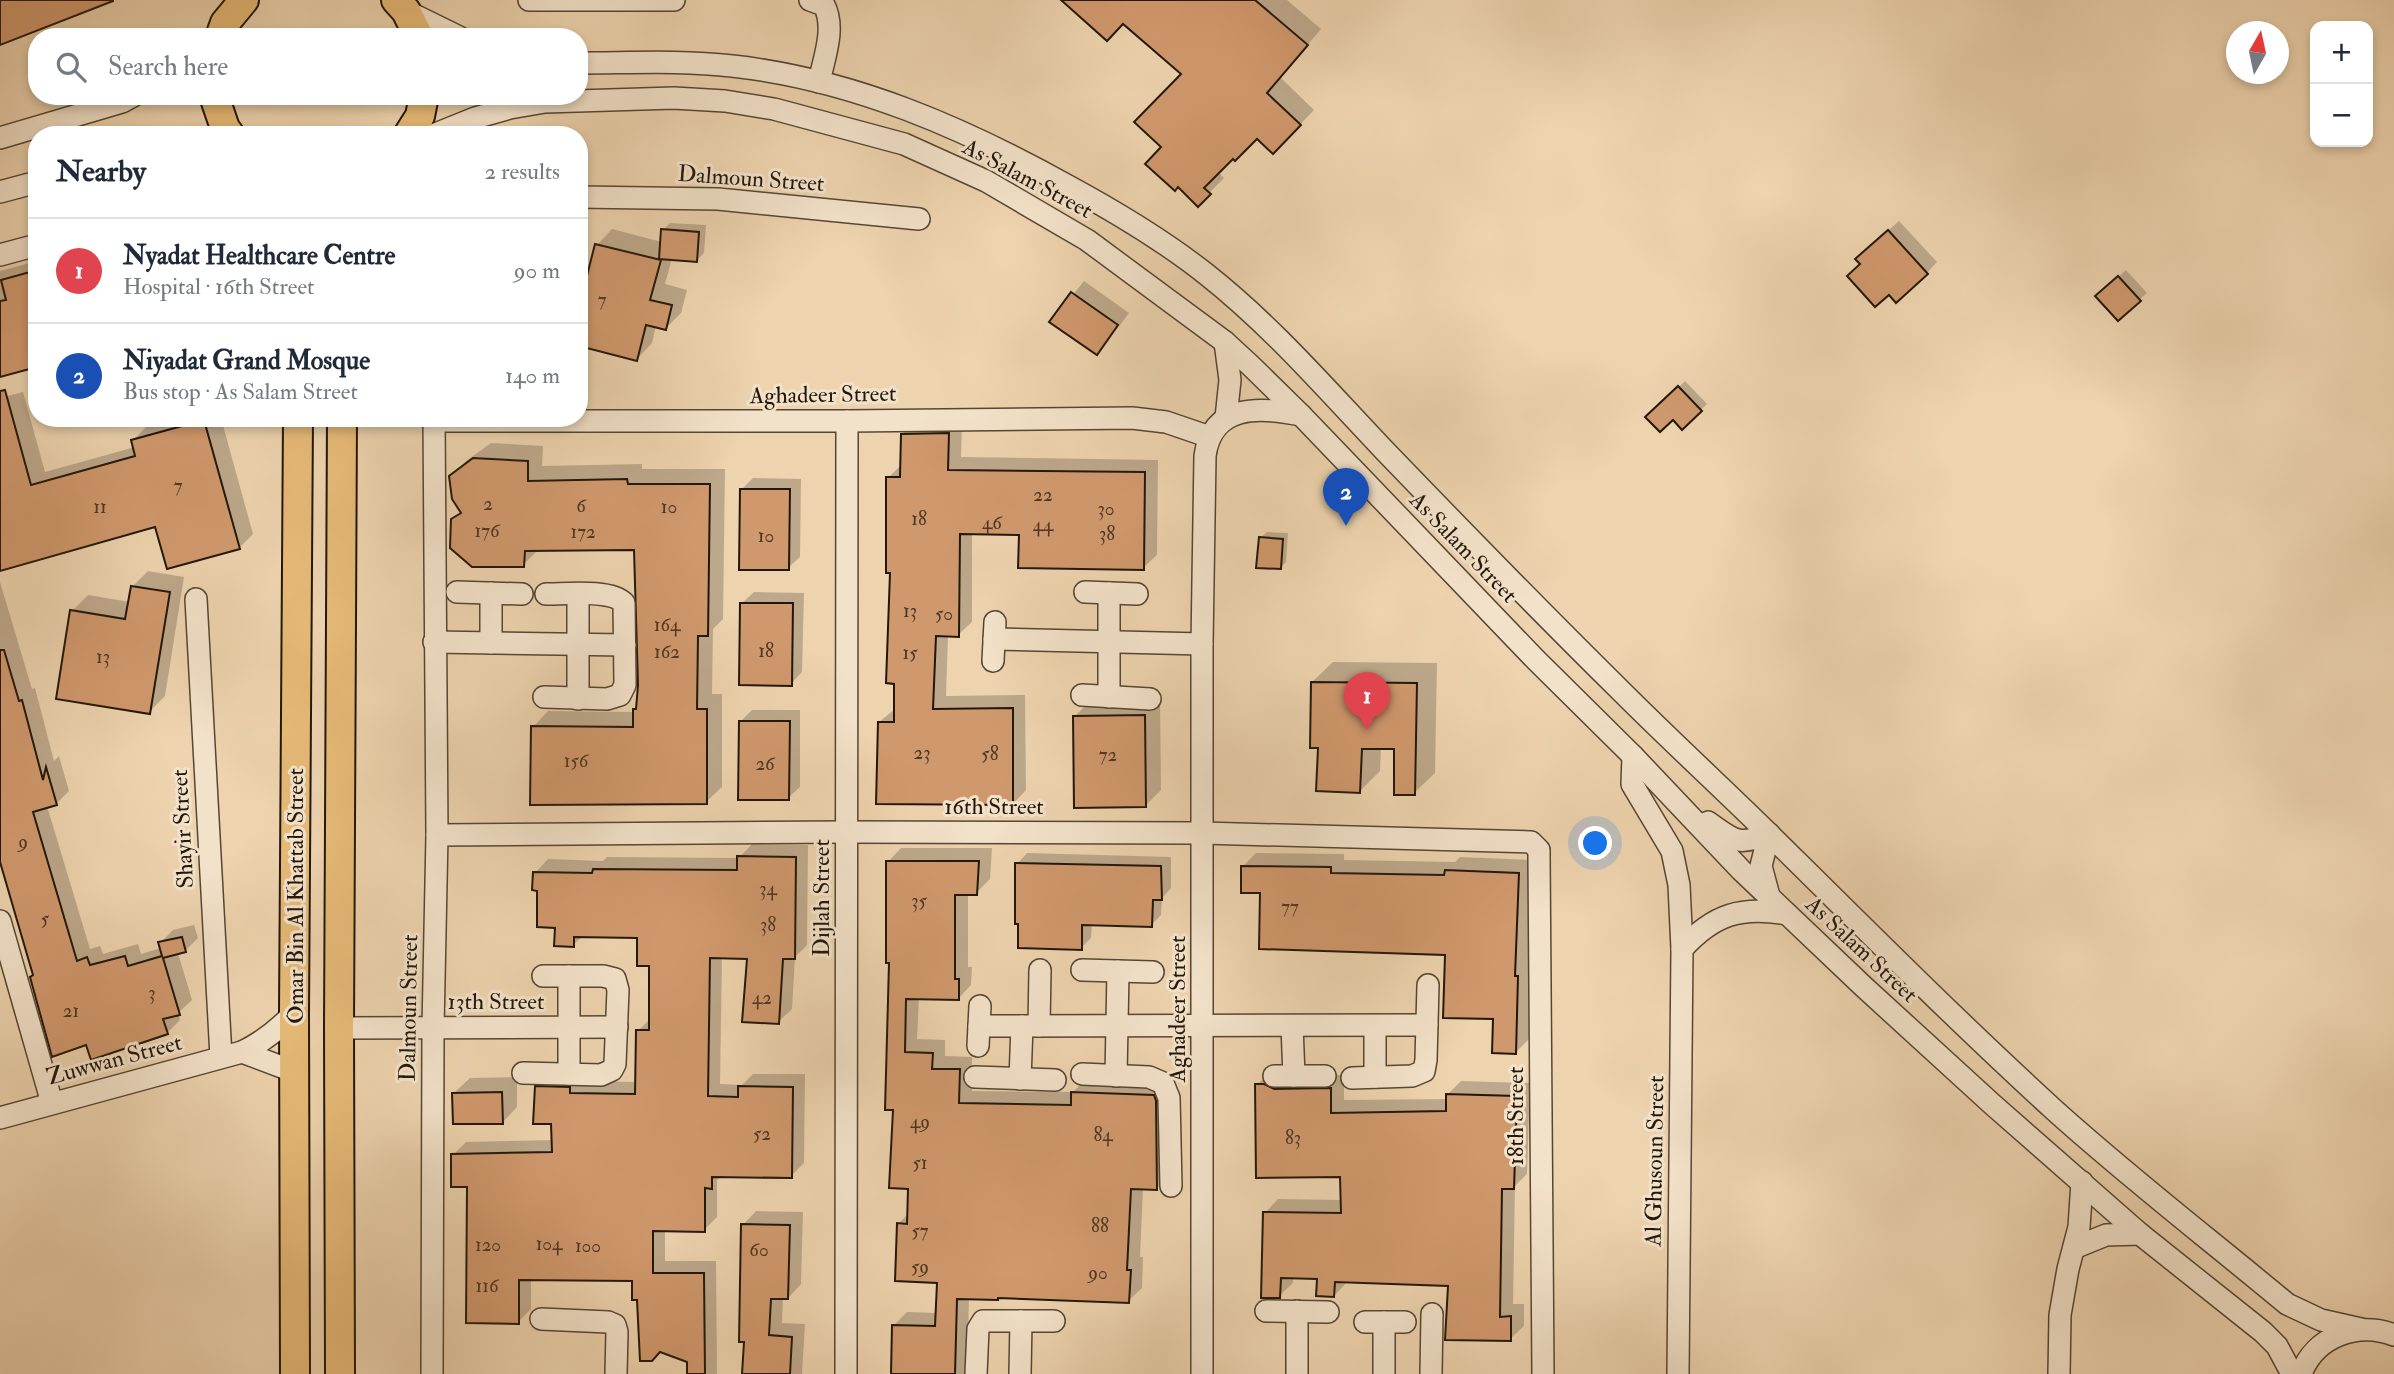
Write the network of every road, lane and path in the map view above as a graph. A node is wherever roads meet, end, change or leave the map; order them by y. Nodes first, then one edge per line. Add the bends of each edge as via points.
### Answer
1 (244, 0) edge
2 (529, 0) edge
3 (674, 0) edge
4 (810, 0) edge
5 (604, 1) edge
6 (401, 6) edge
7 (222, 28) edge
8 (414, 28) edge
9 (441, 28) edge
10 (588, 64) edge
11 (819, 82) junction
12 (588, 101) edge
13 (112, 105) edge
14 (217, 105) edge
15 (422, 105) edge
16 (528, 105) edge
17 (41, 126) edge
18 (224, 126) edge
19 (414, 126) edge
20 (455, 126) edge
21 (28, 130) edge
22 (0, 138) edge
23 (28, 184) edge
24 (0, 192) edge
25 (588, 197) edge
26 (919, 219) dead end
27 (28, 248) edge
28 (0, 256) edge
29 (1225, 342) junction
30 (1301, 415) junction
31 (1226, 418) junction
32 (588, 420) edge
33 (847, 421) junction
34 (298, 427) edge
35 (342, 427) edge
36 (434, 427) edge
37 (1210, 438) junction
38 (457, 592) dead end
39 (1085, 592) dead end
40 (491, 593) junction
41 (1109, 593) junction
42 (522, 594) dead end
43 (546, 594) dead end
44 (578, 594) junction
45 (1137, 594) dead end
46 (196, 599) dead end
47 (994, 641) dead end
48 (434, 642) junction
49 (1109, 642) junction
50 (491, 643) junction
51 (578, 644) junction
52 (1202, 644) junction
53 (625, 645) junction
54 (1082, 695) dead end
55 (544, 697) dead end
56 (1109, 697) junction
57 (578, 699) junction
58 (1150, 699) dead end
59 (1633, 756) junction
60 (1686, 811) junction
61 (847, 832) junction
62 (1203, 833) junction
63 (1769, 834) junction
64 (437, 835) junction
65 (1539, 857) joint
66 (1769, 897) junction
67 (1787, 914) junction
68 (0, 922) edge
69 (1682, 949) junction
70 (1041, 970) dead end
71 (1082, 970) dead end
72 (1118, 971) junction
73 (1153, 972) dead end
74 (543, 976) dead end
75 (569, 976) junction
76 (1428, 985) dead end
77 (294, 1013) junction
78 (1427, 1025) junction
79 (979, 1026) dead end
80 (1030, 1026) junction
81 (1117, 1026) junction
82 (1292, 1026) junction
83 (1375, 1026) junction
84 (569, 1027) junction
85 (617, 1027) junction
86 (1204, 1027) junction
87 (339, 1028) junction
88 (433, 1028) junction
89 (231, 1054) junction
90 (295, 1072) junction
91 (523, 1073) dead end
92 (569, 1074) junction
93 (1082, 1074) dead end
94 (1116, 1076) junction
95 (1325, 1076) dead end
96 (975, 1077) dead end
97 (1376, 1077) junction
98 (1352, 1078) dead end
99 (1020, 1079) junction
100 (1055, 1080) dead end
101 (52, 1103) junction
102 (0, 1118) edge
103 (2082, 1182) junction
104 (1171, 1186) dead end
105 (2140, 1234) junction
106 (2074, 1248) junction
107 (1266, 1311) dead end
108 (1297, 1311) junction
109 (1328, 1312) dead end
110 (1432, 1314) dead end
111 (541, 1319) dead end
112 (1021, 1321) junction
113 (1054, 1321) dead end
114 (1384, 1322) dead end
115 (2361, 1329) junction
116 (2391, 1331) edge
117 (295, 1374) edge
118 (341, 1374) edge
119 (432, 1374) edge
120 (616, 1374) edge
121 (846, 1374) edge
122 (976, 1374) edge
123 (1020, 1374) edge
124 (1202, 1374) edge
125 (1297, 1374) edge
126 (1384, 1374) edge
127 (1432, 1374) edge
128 (1543, 1374) edge
129 (1678, 1374) edge
130 (2059, 1374) edge
131 (2292, 1374) edge
132 (2301, 1374) edge

1 - 7 main road
2 - 5 street
3 - 5 street
4 - 11 street via 824,5 830,30
6 - 8 main road
6 - 9 street
10 - 11 street, As Salam Street via 730,65
11 - 63 street, As Salam Street via 918,112 1011,154 1116,213 1206,274 1304,364 1610,680
12 - 29 street, As Salam Street via 725,101 841,125 904,144 986,181 1087,240
13 - 17 street
14 - 18 main road
15 - 19 main road
16 - 20 street, As Salam Street
21 - 22 street
23 - 24 street
25 - 26 street, Dalmoun Street via 718,199
27 - 28 street
29 - 30 street, As Salam Street
29 - 31 street via 1230,380
30 - 31 street via 1270,409
30 - 59 street, As Salam Street
31 - 37 street
32 - 33 street, Aghadeer Street
33 - 37 street, Aghadeer Street via 1132,418 1166,422
33 - 61 street, Dijlah Street
34 - 77 main road, Omar Bin Al Khattab Street
35 - 87 main road, Omar Bin Al Khattab Street
36 - 48 street, Dalmoun Street
37 - 52 street, Aghadeer Street via 1205,468
38 - 40 street
39 - 41 street
40 - 42 street
40 - 50 street
41 - 45 street
41 - 49 street
43 - 44 street
44 - 51 street
44 - 53 street via 621,599
46 - 89 street, Shayir Street
47 - 49 street
48 - 50 street
48 - 64 street, Dalmoun Street
49 - 52 street
49 - 56 street
50 - 51 street
51 - 53 street
51 - 57 street
52 - 62 street, Aghadeer Street
53 - 57 street via 625,685 620,695
54 - 56 street
55 - 57 street
56 - 58 street
59 - 60 street, As Salam Street
59 - 69 street, Al Ghusoun Street via 1632,784 1672,851 1679,885
60 - 63 street via 1733,839 1746,842
60 - 66 street, As Salam Street
61 - 62 street, 16th Street
61 - 64 street, 16th Street
61 - 121 street, Dijlah Street
62 - 65 street, 16th Street via 1522,841 1535,844
62 - 86 street, Aghadeer Street
63 - 66 street via 1761,866
63 - 115 street, As Salam Street via 2056,1111 2150,1190 2287,1304 2321,1320
64 - 88 street, Dalmoun Street
65 - 128 street, 18th Street
66 - 67 street, As Salam Street
67 - 69 street via 1740,911 1708,925
67 - 103 street, As Salam Street
68 - 101 street
69 - 129 street, Al Ghusoun Street
70 - 80 street
71 - 72 street
72 - 73 street
72 - 81 street
74 - 75 street, 13th Street
75 - 84 street, 13th Street
75 - 85 street, 13th Street via 615,979
76 - 78 street
77 - 89 street, Zuwwan Street via 261,1042
77 - 90 main road, Omar Bin Al Khattab Street
78 - 83 street
78 - 97 street via 1424,1071
79 - 80 street
80 - 81 street
80 - 99 street
81 - 86 street
81 - 94 street
82 - 83 street
82 - 86 street
82 - 95 street via 1284,1076
83 - 97 street
84 - 85 street, 13th Street
84 - 88 street, 13th Street
84 - 92 street, 13th Street
85 - 92 street, 13th Street via 612,1070 601,1075
86 - 124 street, Aghadeer Street
87 - 88 street, 13th Street
87 - 118 main road, Omar Bin Al Khattab Street
88 - 119 street, Dalmoun Street
89 - 90 street
89 - 101 street, Zuwwan Street
90 - 117 main road, Omar Bin Al Khattab Street
91 - 92 street, 13th Street
93 - 94 street
94 - 104 street via 1157,1079 1168,1090
96 - 99 street
97 - 98 street
99 - 100 street
101 - 102 street, Zuwwan Street
103 - 105 street, As Salam Street
103 - 106 street
105 - 106 street via 2106,1235
105 - 131 street, As Salam Street via 2263,1332 2277,1346
106 - 130 street via 2060,1315
107 - 108 street
108 - 109 street
108 - 125 street
110 - 127 street
111 - 120 street via 615,1325
112 - 113 street
112 - 122 street via 989,1320 979,1325
112 - 123 street
114 - 126 street
115 - 116 street, As Salam Street
115 - 132 street via 2326,1341

